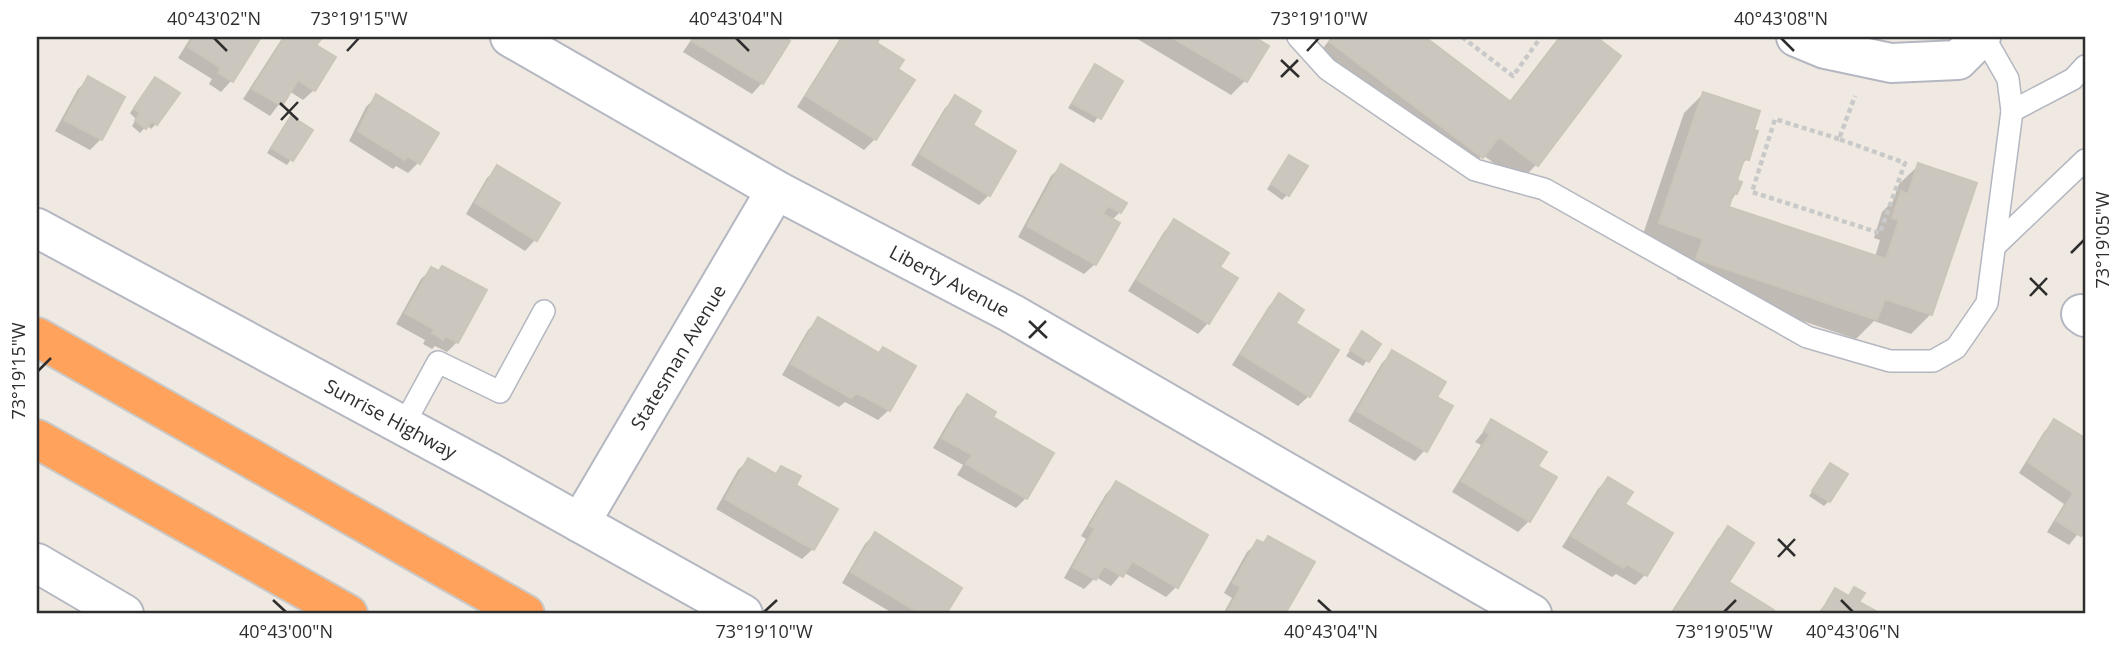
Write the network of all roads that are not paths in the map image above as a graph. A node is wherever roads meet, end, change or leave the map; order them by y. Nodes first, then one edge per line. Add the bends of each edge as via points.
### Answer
1 (510, 37) edge
2 (1298, 37) edge
3 (1796, 37) edge
4 (1974, 44) edge
5 (2085, 66) edge
6 (2012, 111) junction
7 (2085, 160) edge
8 (776, 190) junction
9 (37, 228) edge
10 (1994, 246) junction
11 (544, 311) dead end
12 (37, 337) edge
13 (403, 426) junction
14 (37, 439) edge
15 (580, 523) junction
16 (37, 563) edge
17 (124, 614) edge
18 (348, 614) edge
19 (525, 614) edge
20 (743, 614) edge
21 (1532, 614) edge

1 - 8 street, Liberty Avenue
2 - 10 lane via 1327,69 1475,170 1544,190 1807,338 1890,361 1933,361 1956,348 1987,303
3 - 4 street via 1825,50 1891,63
4 - 6 lane via 2008,79
5 - 6 lane via 2073,79
6 - 10 lane
7 - 10 lane
8 - 15 street, Statesman Avenue
8 - 21 street, Liberty Avenue via 1011,313
9 - 13 street, Sunrise Highway
11 - 13 lane via 500,392 438,362
12 - 19 highway
13 - 15 street, Sunrise Highway
14 - 18 highway
15 - 20 street, Sunrise Highway
16 - 17 street

